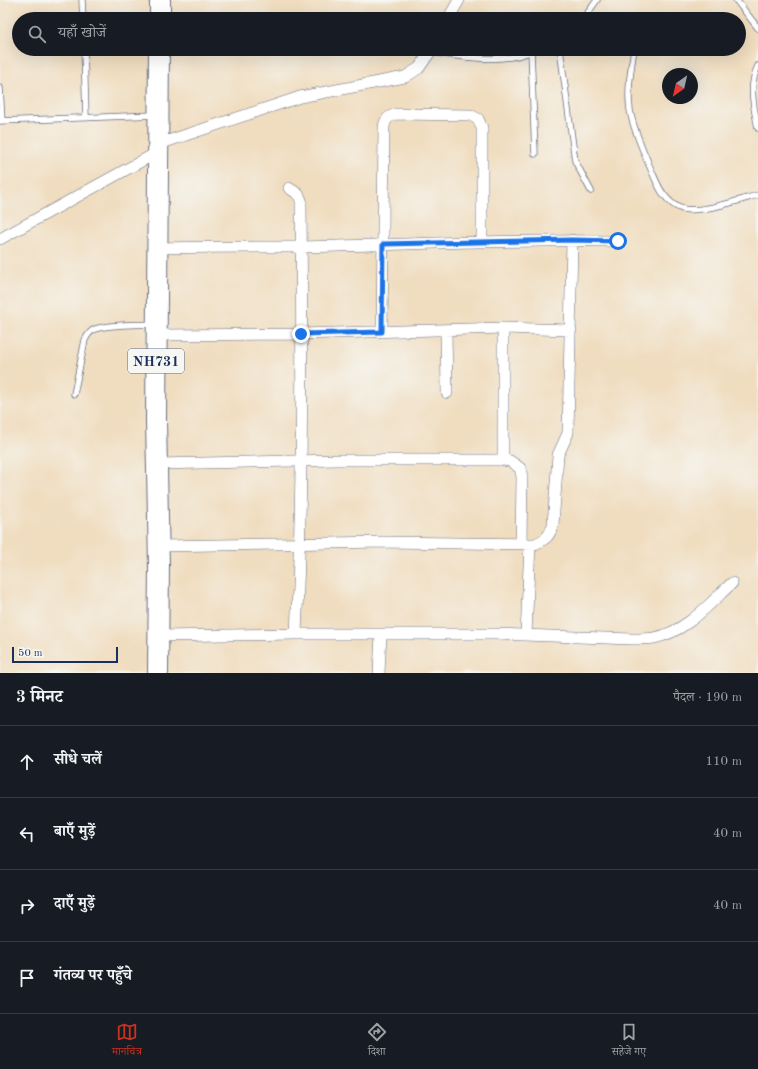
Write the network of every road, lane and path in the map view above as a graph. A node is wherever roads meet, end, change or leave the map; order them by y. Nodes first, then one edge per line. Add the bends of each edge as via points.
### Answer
1 (82, 0) edge
2 (160, 0) edge
3 (459, 0) edge
4 (597, 0) edge
5 (736, 0) edge
6 (83, 12) edge
7 (160, 12) edge
8 (452, 12) edge
9 (588, 12) edge
10 (745, 12) edge
11 (746, 13) edge
12 (758, 28) edge
13 (84, 56) edge
14 (160, 56) edge
15 (428, 56) edge
16 (458, 56) edge
17 (515, 56) edge
18 (531, 56) edge
19 (561, 56) edge
20 (633, 56) edge
21 (758, 66) edge
22 (0, 88) edge
23 (159, 115) junction
24 (86, 118) junction
25 (1, 122) edge
26 (758, 128) edge
27 (159, 148) junction
28 (535, 154) dead end
29 (289, 188) dead end
30 (591, 191) dead end
31 (758, 195) edge
32 (0, 239) edge
33 (572, 240) junction
34 (618, 241) dead end
35 (482, 242) junction
36 (383, 244) junction
37 (301, 247) junction
38 (158, 248) junction
39 (503, 328) junction
40 (157, 330) junction
41 (446, 330) junction
42 (571, 330) junction
43 (382, 332) junction
44 (301, 334) junction
45 (447, 393) dead end
46 (74, 394) dead end
47 (503, 460) junction
48 (302, 461) junction
49 (157, 464) junction
50 (300, 543) junction
51 (525, 544) junction
52 (159, 546) junction
53 (732, 583) dead end
54 (296, 634) junction
55 (381, 634) junction
56 (526, 635) junction
57 (158, 636) junction
58 (158, 673) edge
59 (379, 673) edge

1 - 6 lane
2 - 7 highway
3 - 8 street
4 - 9 lane
5 - 10 lane
11 - 12 lane
13 - 24 lane
14 - 23 highway, NH731
15 - 27 street via 420,68 406,78 300,97
16 - 17 lane
18 - 28 lane
19 - 30 lane via 575,161
20 - 31 lane via 630,110 634,127 663,194 680,208 687,210
21 - 26 lane via 753,85
22 - 25 lane
23 - 24 lane
23 - 27 highway, NH731
24 - 25 lane
27 - 32 street
27 - 38 highway, NH731
29 - 37 street via 298,194 301,200
33 - 34 street
33 - 35 street
33 - 42 street
35 - 36 street
35 - 36 street via 482,128 478,119 470,115 396,114 386,119 384,127
36 - 37 street
36 - 43 street
37 - 38 street
37 - 44 street
38 - 40 highway, NH731
39 - 41 street
39 - 42 street
39 - 47 street
40 - 44 street
40 - 46 lane via 105,327 94,329 85,340
40 - 49 highway, NH731
41 - 43 street
41 - 45 street
42 - 51 street via 568,433 558,455 553,525 550,535 544,540
43 - 44 street
44 - 48 street
47 - 48 street
47 - 51 street via 520,468
48 - 49 street
48 - 50 street
49 - 52 highway, NH731
50 - 51 street
50 - 52 street
50 - 54 street
51 - 56 street
52 - 57 highway, NH731
53 - 56 street via 689,622 672,632 654,638
54 - 55 street
54 - 57 street
55 - 56 street
55 - 59 street
57 - 58 highway, NH731

